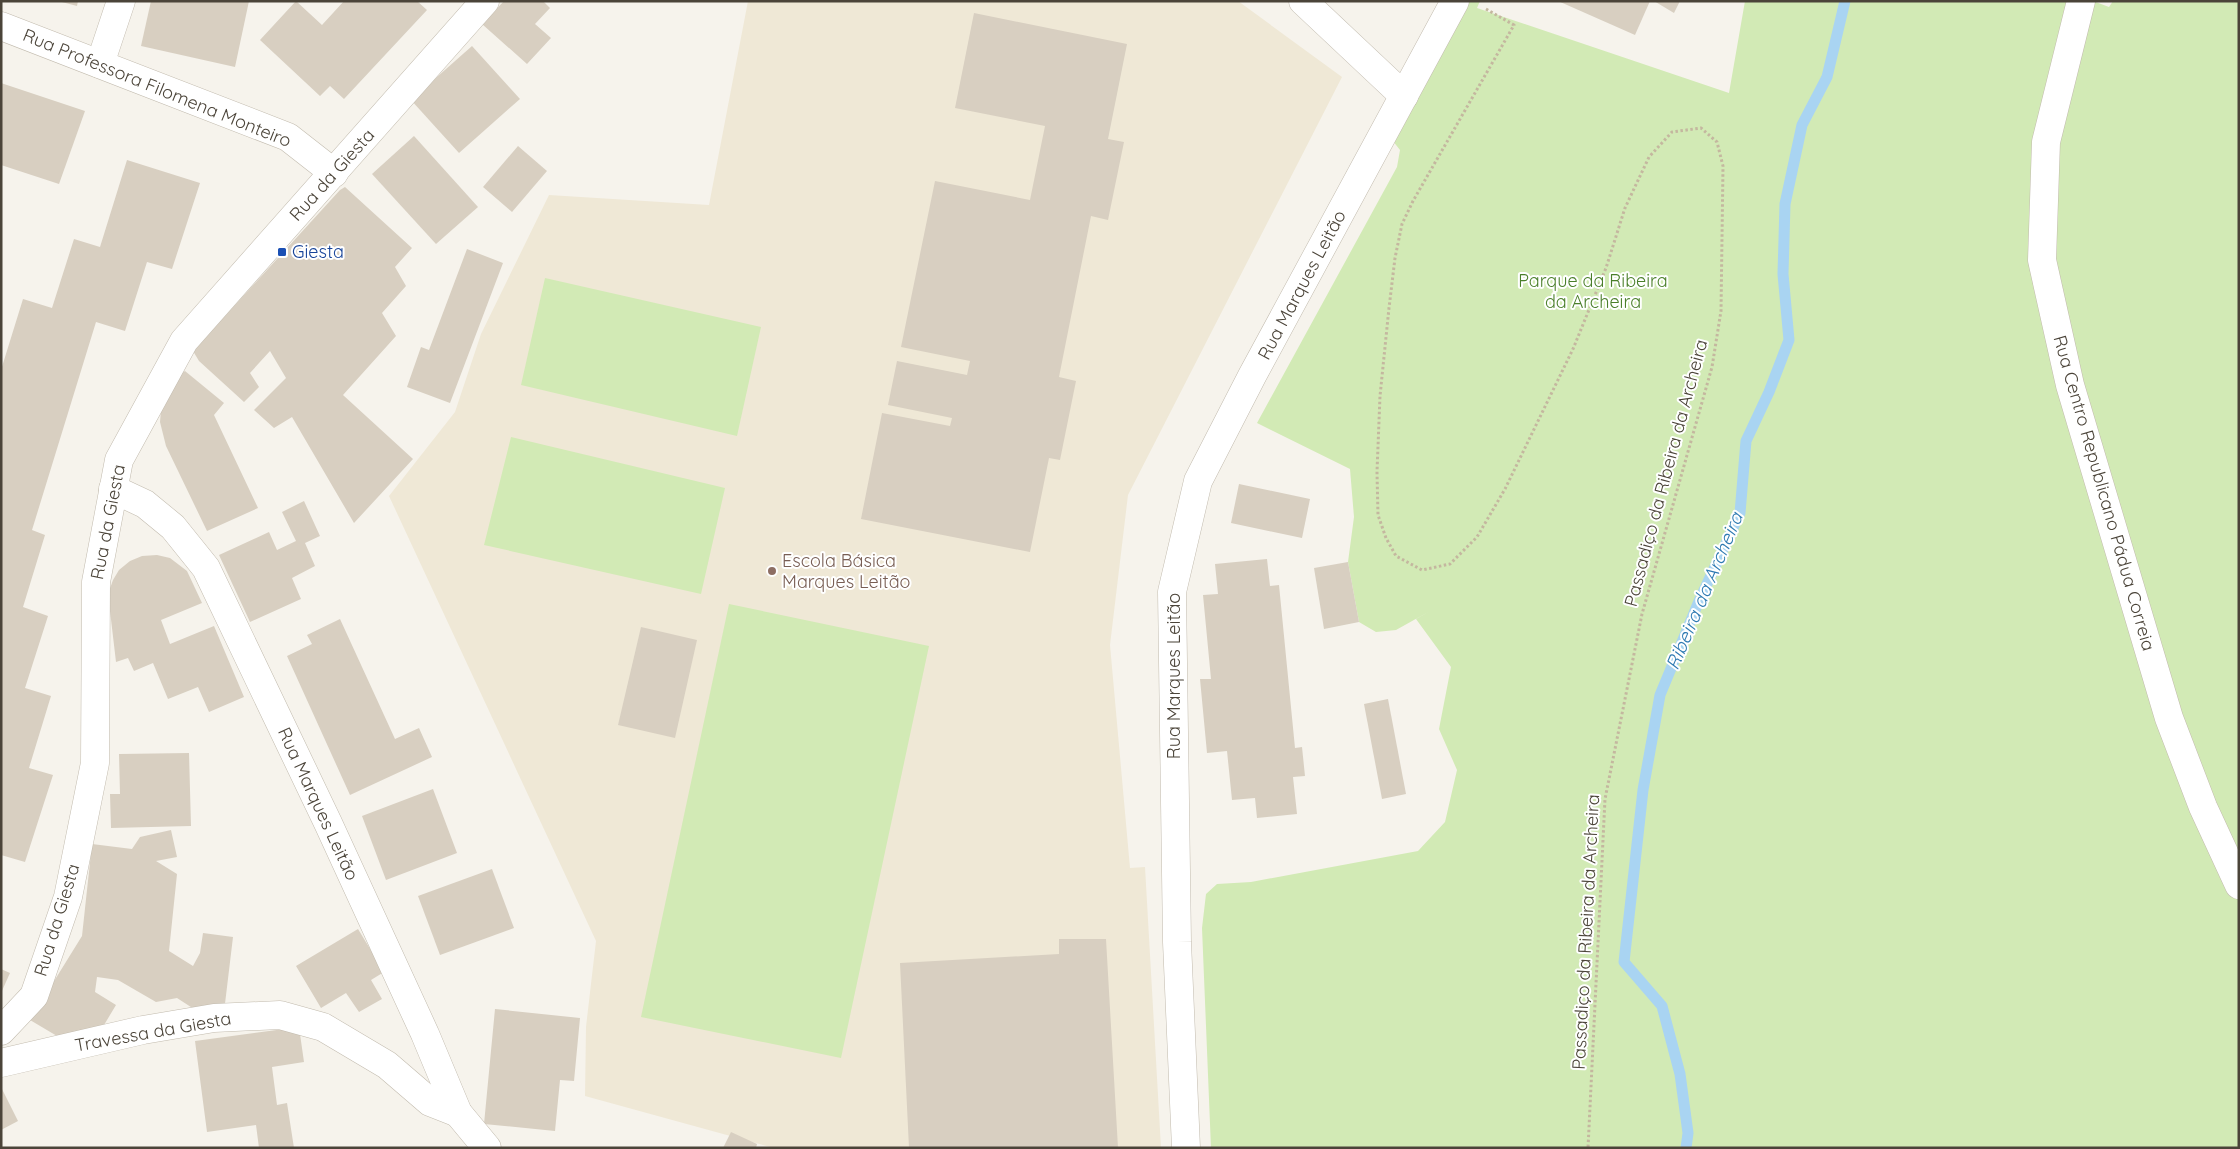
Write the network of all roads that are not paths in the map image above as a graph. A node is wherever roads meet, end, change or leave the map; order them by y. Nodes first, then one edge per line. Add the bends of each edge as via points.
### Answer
1 (121, 1) edge
2 (485, 1) edge
3 (1303, 1) edge
4 (1455, 1) edge
5 (2081, 1) edge
6 (1, 26) edge
7 (100, 64) junction
8 (1404, 96) junction
9 (334, 173) junction
10 (113, 489) junction
11 (2239, 885) edge
12 (1, 1031) edge
13 (1, 1063) edge
14 (458, 1113) junction
15 (487, 1148) edge
16 (1186, 1148) edge

1 - 7 street
2 - 9 street, Rua da Giesta
3 - 8 street
4 - 8 street, Rua Marques Leitão
5 - 11 street, Rua Centro Republicano Pádua Correia via 2046,142 2042,260 2070,385 2169,718 2203,807
6 - 7 street, Rua Professora Filomena Monteiro
7 - 9 street, Rua Professora Filomena Monteiro via 288,137
8 - 16 street, Rua Marques Leitão via 1198,481 1172,592 1177,942
9 - 10 street, Rua da Giesta via 184,341 119,460
10 - 12 street, Rua da Giesta via 96,582 95,763 68,897 34,996
10 - 14 street, Rua Marques Leitão via 145,504 173,527 206,568 328,823
13 - 14 street, Travessa da Giesta via 144,1030 214,1018 280,1015 323,1027 387,1065 430,1102
14 - 15 street, Rua Marques Leitão

